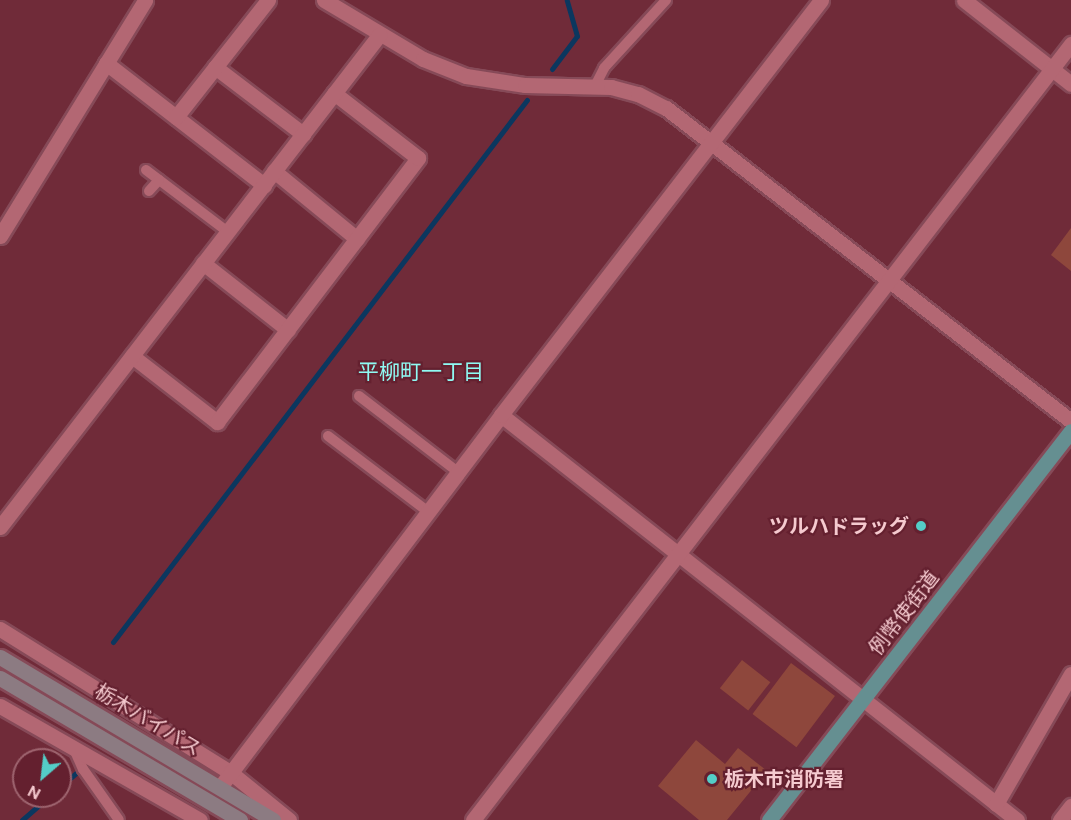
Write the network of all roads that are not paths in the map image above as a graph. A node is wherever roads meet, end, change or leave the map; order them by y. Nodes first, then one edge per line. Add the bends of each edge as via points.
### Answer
1 (145, 0) edge
2 (268, 0) edge
3 (324, 0) edge
4 (666, 0) edge
5 (821, 0) edge
6 (964, 0) edge
7 (380, 34) junction
8 (1071, 44) edge
9 (106, 63) junction
10 (215, 67) junction
11 (1052, 69) junction
12 (1071, 84) edge
13 (595, 86) junction
14 (334, 93) junction
15 (176, 117) junction
16 (303, 134) junction
17 (712, 142) junction
18 (146, 170) dead end
19 (274, 171) junction
20 (159, 180) junction
21 (264, 185) junction
22 (150, 191) dead end
23 (228, 232) junction
24 (0, 236) edge
25 (357, 238) junction
26 (203, 263) junction
27 (889, 280) junction
28 (288, 330) junction
29 (132, 356) junction
30 (359, 396) dead end
31 (501, 415) junction
32 (1071, 421) edge
33 (1071, 431) edge
34 (328, 436) dead end
35 (458, 471) junction
36 (427, 512) junction
37 (0, 527) edge
38 (678, 554) junction
39 (0, 629) edge
40 (0, 657) edge
41 (1071, 674) edge
42 (0, 678) edge
43 (863, 700) junction
44 (0, 706) edge
45 (74, 749) junction
46 (230, 772) junction
47 (220, 788) junction
48 (996, 804) junction
49 (1071, 806) edge
50 (1012, 818) edge
51 (119, 820) edge
52 (200, 820) edge
53 (240, 820) edge
54 (273, 820) edge
55 (289, 820) edge
56 (472, 820) edge
57 (769, 820) edge
58 (1059, 820) edge

1 - 9 street
2 - 10 street
3 - 7 street
4 - 13 lane via 604,68
5 - 17 street
6 - 11 street
7 - 13 street via 445,69 483,81
7 - 14 street
8 - 11 street
9 - 15 street
9 - 24 street
10 - 15 street
10 - 16 street
11 - 12 street
11 - 27 street
13 - 17 street via 627,90 652,101
14 - 16 street
14 - 25 street via 418,158
15 - 21 street
16 - 19 street
17 - 27 street
17 - 31 street
18 - 20 lane
19 - 21 street
19 - 25 street
20 - 22 lane
20 - 23 lane
21 - 23 street
23 - 26 street
25 - 28 street
26 - 28 street
26 - 29 street
27 - 32 street
27 - 38 street
28 - 29 street via 218,422
29 - 37 street
30 - 35 lane
31 - 35 street
31 - 38 street
33 - 43 main road, 例幣使街道
34 - 36 lane
35 - 36 street
36 - 46 street
38 - 43 street
38 - 56 street
39 - 46 street
40 - 47 main road, 栃木バイパス
41 - 48 street
42 - 53 main road, 栃木バイパス
43 - 48 street
43 - 57 main road, 例幣使街道
44 - 45 street
45 - 51 lane via 83,769
45 - 52 street
46 - 47 street
46 - 55 street
47 - 54 main road, 栃木バイパス
48 - 50 street
49 - 58 street

